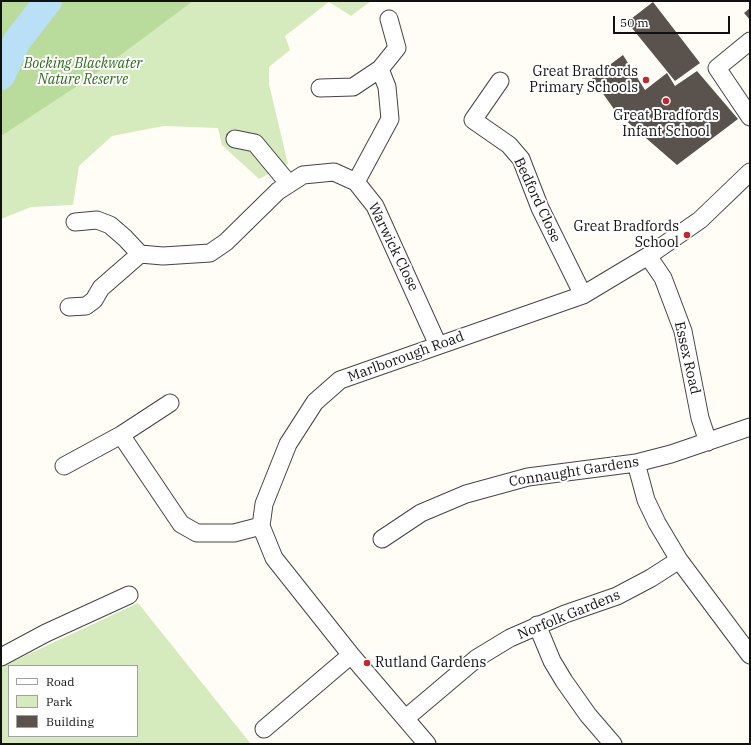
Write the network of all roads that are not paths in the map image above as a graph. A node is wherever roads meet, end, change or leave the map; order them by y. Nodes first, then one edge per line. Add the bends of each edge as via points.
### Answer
1 (389, 19) dead end
2 (750, 41) edge
3 (380, 68) junction
4 (500, 81) dead end
5 (320, 88) dead end
6 (750, 117) edge
7 (235, 139) dead end
8 (750, 172) edge
9 (356, 182) junction
10 (289, 184) junction
11 (75, 222) dead end
12 (140, 254) junction
13 (648, 256) junction
14 (583, 295) junction
15 (69, 307) dead end
16 (438, 345) junction
17 (170, 403) dead end
18 (750, 428) edge
19 (121, 435) junction
20 (708, 442) junction
21 (636, 463) junction
22 (64, 466) dead end
23 (261, 526) junction
24 (382, 539) dead end
25 (679, 560) junction
26 (129, 595) dead end
27 (537, 625) junction
28 (352, 655) junction
29 (750, 655) edge
30 (1, 658) edge
31 (406, 718) junction
32 (264, 729) dead end
33 (427, 744) edge
34 (613, 744) edge

1 - 3 street via 397,48
2 - 6 street via 717,68
3 - 5 street via 354,87
3 - 9 street via 388,87 390,118
4 - 14 street, Bedford Close via 473,120 509,145 521,159 540,208
7 - 10 street via 256,143
8 - 13 street, Marlborough Road via 700,220
9 - 10 street, Warwick Close via 334,172 303,175
9 - 16 street, Warwick Close via 375,206
10 - 12 street, Warwick Close via 278,191 226,242 210,253 163,256
11 - 12 street via 97,220 110,225
12 - 15 street via 101,288 94,300 86,306
13 - 14 street, Marlborough Road
13 - 20 street, Essex Road via 663,278 683,331 700,418
14 - 16 street, Marlborough Road
16 - 23 street, Marlborough Road via 340,380 314,402 288,444 264,504
17 - 19 street
18 - 20 street, Connaught Gardens
19 - 22 street
19 - 23 street via 181,524 197,533 234,534
20 - 21 street, Connaught Gardens
21 - 24 street, Connaught Gardens via 528,477 466,494 421,514
21 - 25 street via 646,500
23 - 28 street, Marlborough Road via 274,558
25 - 27 street, Norfolk Gardens via 617,596
25 - 29 street
26 - 30 street via 46,633
27 - 31 street, Norfolk Gardens via 476,658
27 - 34 street via 552,661 564,681
28 - 31 street, Marlborough Road
28 - 32 street
31 - 33 street, Marlborough Road

